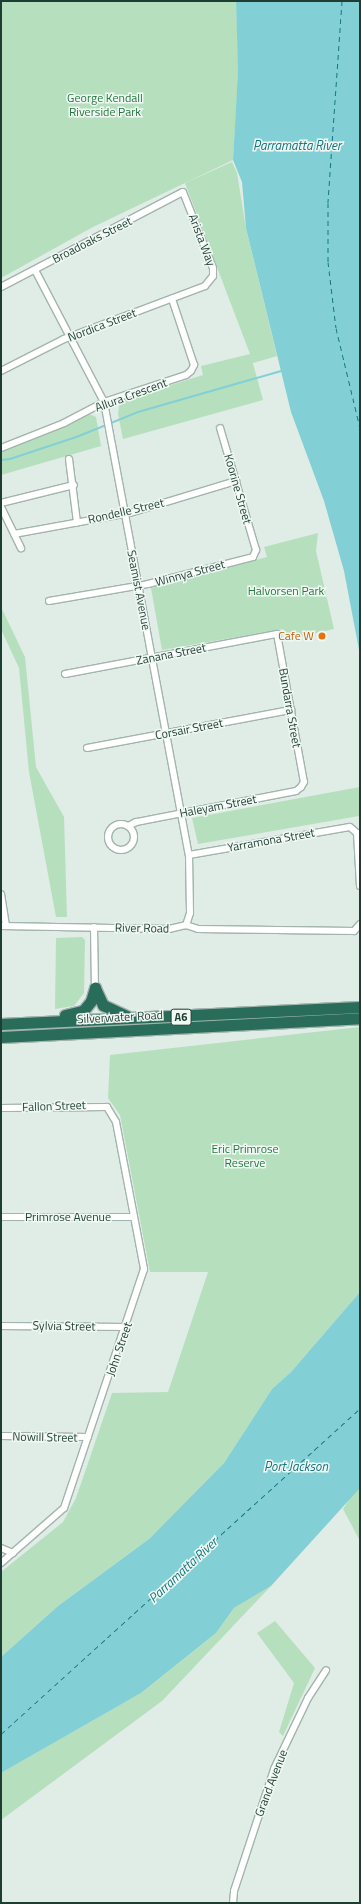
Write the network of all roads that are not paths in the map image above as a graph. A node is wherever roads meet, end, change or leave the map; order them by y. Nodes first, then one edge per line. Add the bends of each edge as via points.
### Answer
1 (183, 192) joint
2 (35, 270) junction
3 (205, 286) joint
4 (1, 287) edge
5 (172, 299) junction
6 (69, 337) junction
7 (1, 371) edge
8 (105, 405) junction
9 (220, 428) dead end
10 (1, 448) edge
11 (69, 459) dead end
12 (236, 481) junction
13 (74, 485) junction
14 (1, 503) edge
15 (1, 507) edge
16 (125, 513) junction
17 (77, 522) junction
18 (14, 534) junction
19 (21, 548) dead end
20 (256, 550) joint
21 (138, 586) junction
22 (49, 601) dead end
23 (277, 634) joint
24 (152, 658) junction
25 (65, 674) dead end
26 (291, 710) junction
27 (165, 733) junction
28 (87, 748) dead end
29 (304, 782) joint
30 (180, 812) junction
31 (128, 826) junction
32 (188, 855) junction
33 (360, 886) edge
34 (1, 894) edge
35 (360, 924) edge
36 (186, 925) junction
37 (3, 926) edge
38 (94, 927) junction
39 (95, 988) junction
40 (360, 1007) edge
41 (360, 1018) edge
42 (136, 1019) junction
43 (1, 1020) edge
44 (1, 1024) edge
45 (1, 1037) edge
46 (107, 1107) joint
47 (1, 1108) edge
48 (1, 1217) edge
49 (134, 1217) junction
50 (1, 1326) edge
51 (126, 1327) junction
52 (1, 1436) edge
53 (88, 1437) junction
54 (1, 1548) edge
55 (13, 1553) junction
56 (1, 1563) edge
57 (326, 1670) dead end
58 (233, 1903) edge

1 - 2 street, Broadoaks Street
1 - 3 street, Arista Way via 213,268 213,276
2 - 4 street, Broadoaks Street
2 - 6 street, Seamist Avenue
3 - 5 street, Nordica Street
5 - 6 street, Nordica Street
5 - 8 street, Allura Crescent via 194,365 191,371 186,376
6 - 7 street, Nordica Street
6 - 8 street, Seamist Avenue
8 - 10 street, Allura Crescent
8 - 16 street, Seamist Avenue
9 - 12 street, Koorine Street
11 - 13 street
12 - 16 street, Rondelle Street
12 - 20 street, Koorine Street
13 - 14 street
13 - 17 street
15 - 18 street
16 - 17 street, Rondelle Street
16 - 21 street, Seamist Avenue
17 - 18 street, Rondelle Street
18 - 19 street
20 - 21 street, Winnya Street via 253,557
21 - 22 street, Winnya Street
21 - 24 street, Seamist Avenue
23 - 24 street, Zanana Street
23 - 26 street, Bundarra Street
24 - 25 street, Zanana Street
24 - 27 street, Seamist Avenue
26 - 27 street, Corsair Street
26 - 29 street, Bundarra Street
27 - 28 street, Corsair Street
27 - 30 street, Seamist Avenue
29 - 30 street, Haleyam Street via 296,791
30 - 31 street, Haleyam Street
30 - 32 street, Seamist Avenue
31 - 31 street, Haleyam Street via 134,833 131,845 121,850 114,847 109,836 112,828 122,824
32 - 33 street, Yarramona Street via 345,827 354,828 357,833
32 - 36 street, Seamist Avenue via 190,913
34 - 37 street
35 - 36 street, River Road via 354,931 198,929
36 - 38 street, River Road via 173,929
37 - 38 street, River Road
38 - 39 street
39 - 42 highway via 99,1000 108,1009
39 - 43 highway via 88,1006 77,1014
40 - 42 highway, Silverwater Road / A6
41 - 45 highway, Silverwater Road / A6
42 - 44 highway, Silverwater Road / A6
46 - 47 street, Fallon Street
46 - 49 street, John Street via 116,1122
48 - 49 street, Primrose Avenue
49 - 51 street, John Street via 143,1276
50 - 51 street, Sylvia Street
51 - 53 street, John Street
52 - 53 street, Nowill Street
53 - 55 street, John Street via 64,1508
54 - 55 street
55 - 56 street, John Street
57 - 58 street, Grand Avenue via 313,1688 274,1769 234,1891

